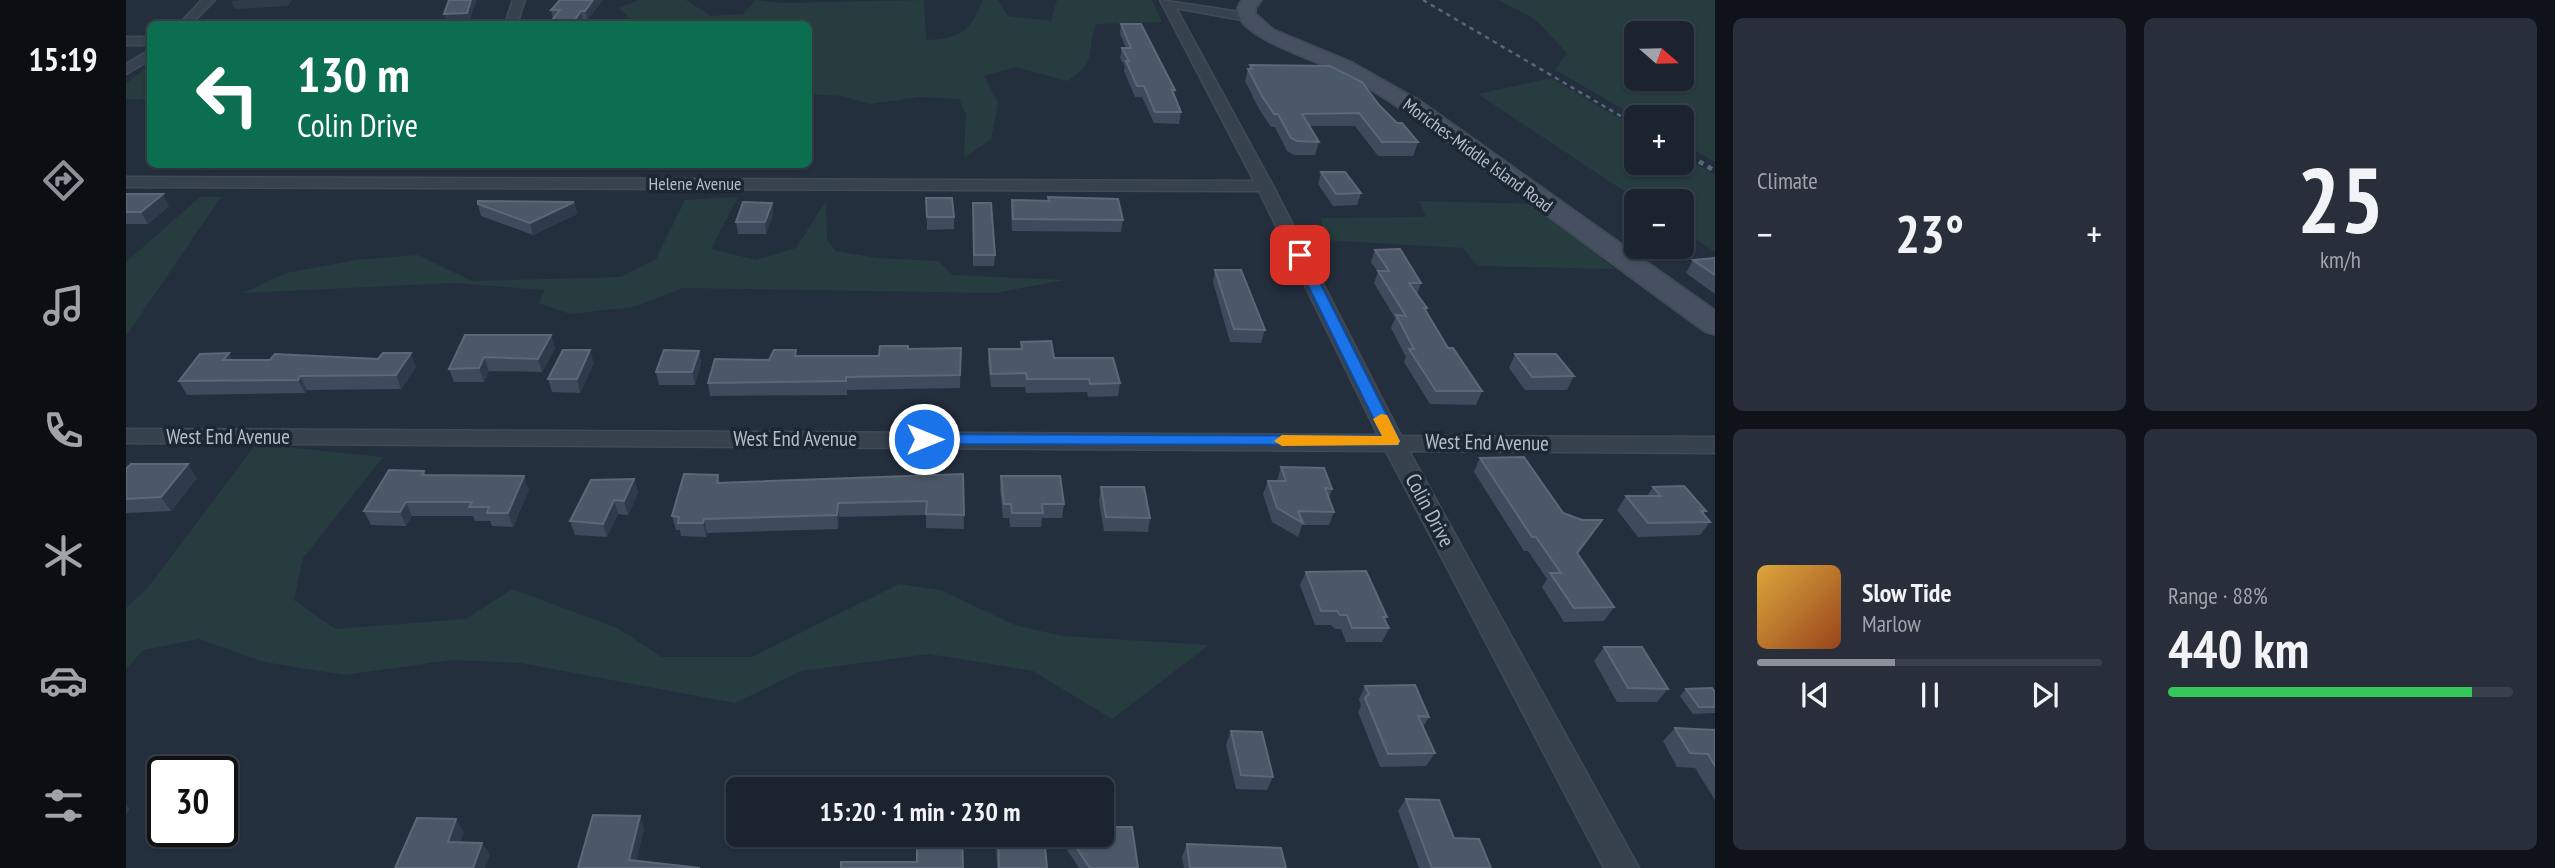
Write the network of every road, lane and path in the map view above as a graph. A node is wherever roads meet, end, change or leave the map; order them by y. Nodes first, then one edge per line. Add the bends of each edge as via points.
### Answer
1 (209, 0) edge
2 (519, 0) edge
3 (1166, 1) edge
4 (1250, 8) edge
5 (188, 21) edge
6 (512, 21) edge
7 (126, 41) edge
8 (147, 41) edge
9 (147, 56) edge
10 (126, 70) edge
11 (126, 182) edge
12 (1265, 186) junction
13 (1715, 325) edge
14 (126, 436) edge
15 (1392, 441) junction
16 (1715, 445) edge
17 (1622, 868) edge

1 - 5 street
2 - 6 street
3 - 4 street
3 - 12 street, Colin Drive
4 - 13 main road, Moriches-Middle Island Road via 1267,33 1343,66 1412,105
7 - 8 street
9 - 10 street
11 - 12 street, Helene Avenue
12 - 15 street, Colin Drive
14 - 15 street, West End Avenue
15 - 16 street, West End Avenue
15 - 17 street, Colin Drive

